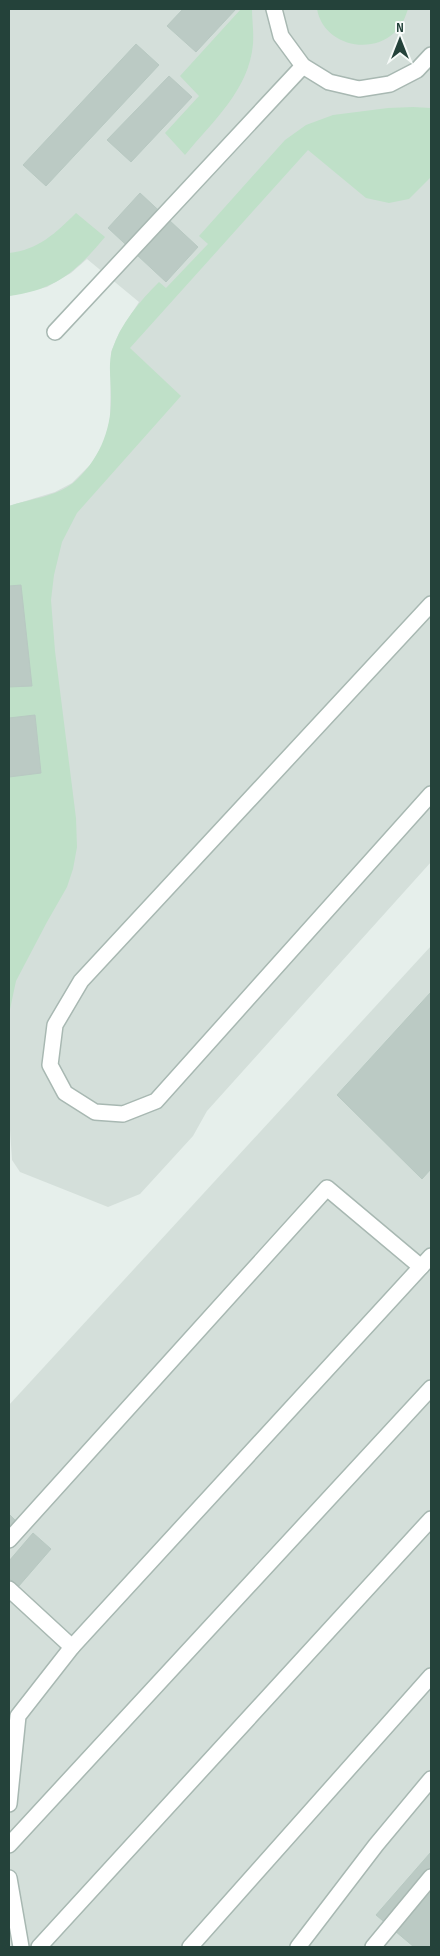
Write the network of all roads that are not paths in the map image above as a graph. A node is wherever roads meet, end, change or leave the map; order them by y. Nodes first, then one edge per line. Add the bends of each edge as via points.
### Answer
1 (274, 9) edge
2 (431, 55) edge
3 (303, 66) junction
4 (55, 332) dead end
5 (431, 604) edge
6 (431, 794) edge
7 (426, 1262) edge
8 (431, 1388) edge
9 (431, 1519) edge
10 (9, 1540) edge
11 (9, 1589) edge
12 (72, 1647) junction
13 (431, 1676) edge
14 (431, 1779) edge
15 (9, 1804) edge
16 (9, 1844) edge
17 (431, 1877) edge
18 (9, 1878) edge
19 (20, 1947) edge
20 (38, 1947) edge
21 (190, 1947) edge
22 (298, 1947) edge
23 (373, 1947) edge

1 - 3 lane via 280,36
2 - 3 lane via 417,70 390,84 360,89 329,82
3 - 4 lane
5 - 6 lane via 81,981 55,1025 50,1066 65,1093 95,1112 123,1114 156,1101
7 - 10 lane via 327,1188
7 - 12 lane
8 - 16 lane
9 - 20 lane
11 - 12 lane
12 - 15 lane via 18,1716
13 - 21 lane
14 - 22 lane
17 - 23 lane
18 - 19 lane

